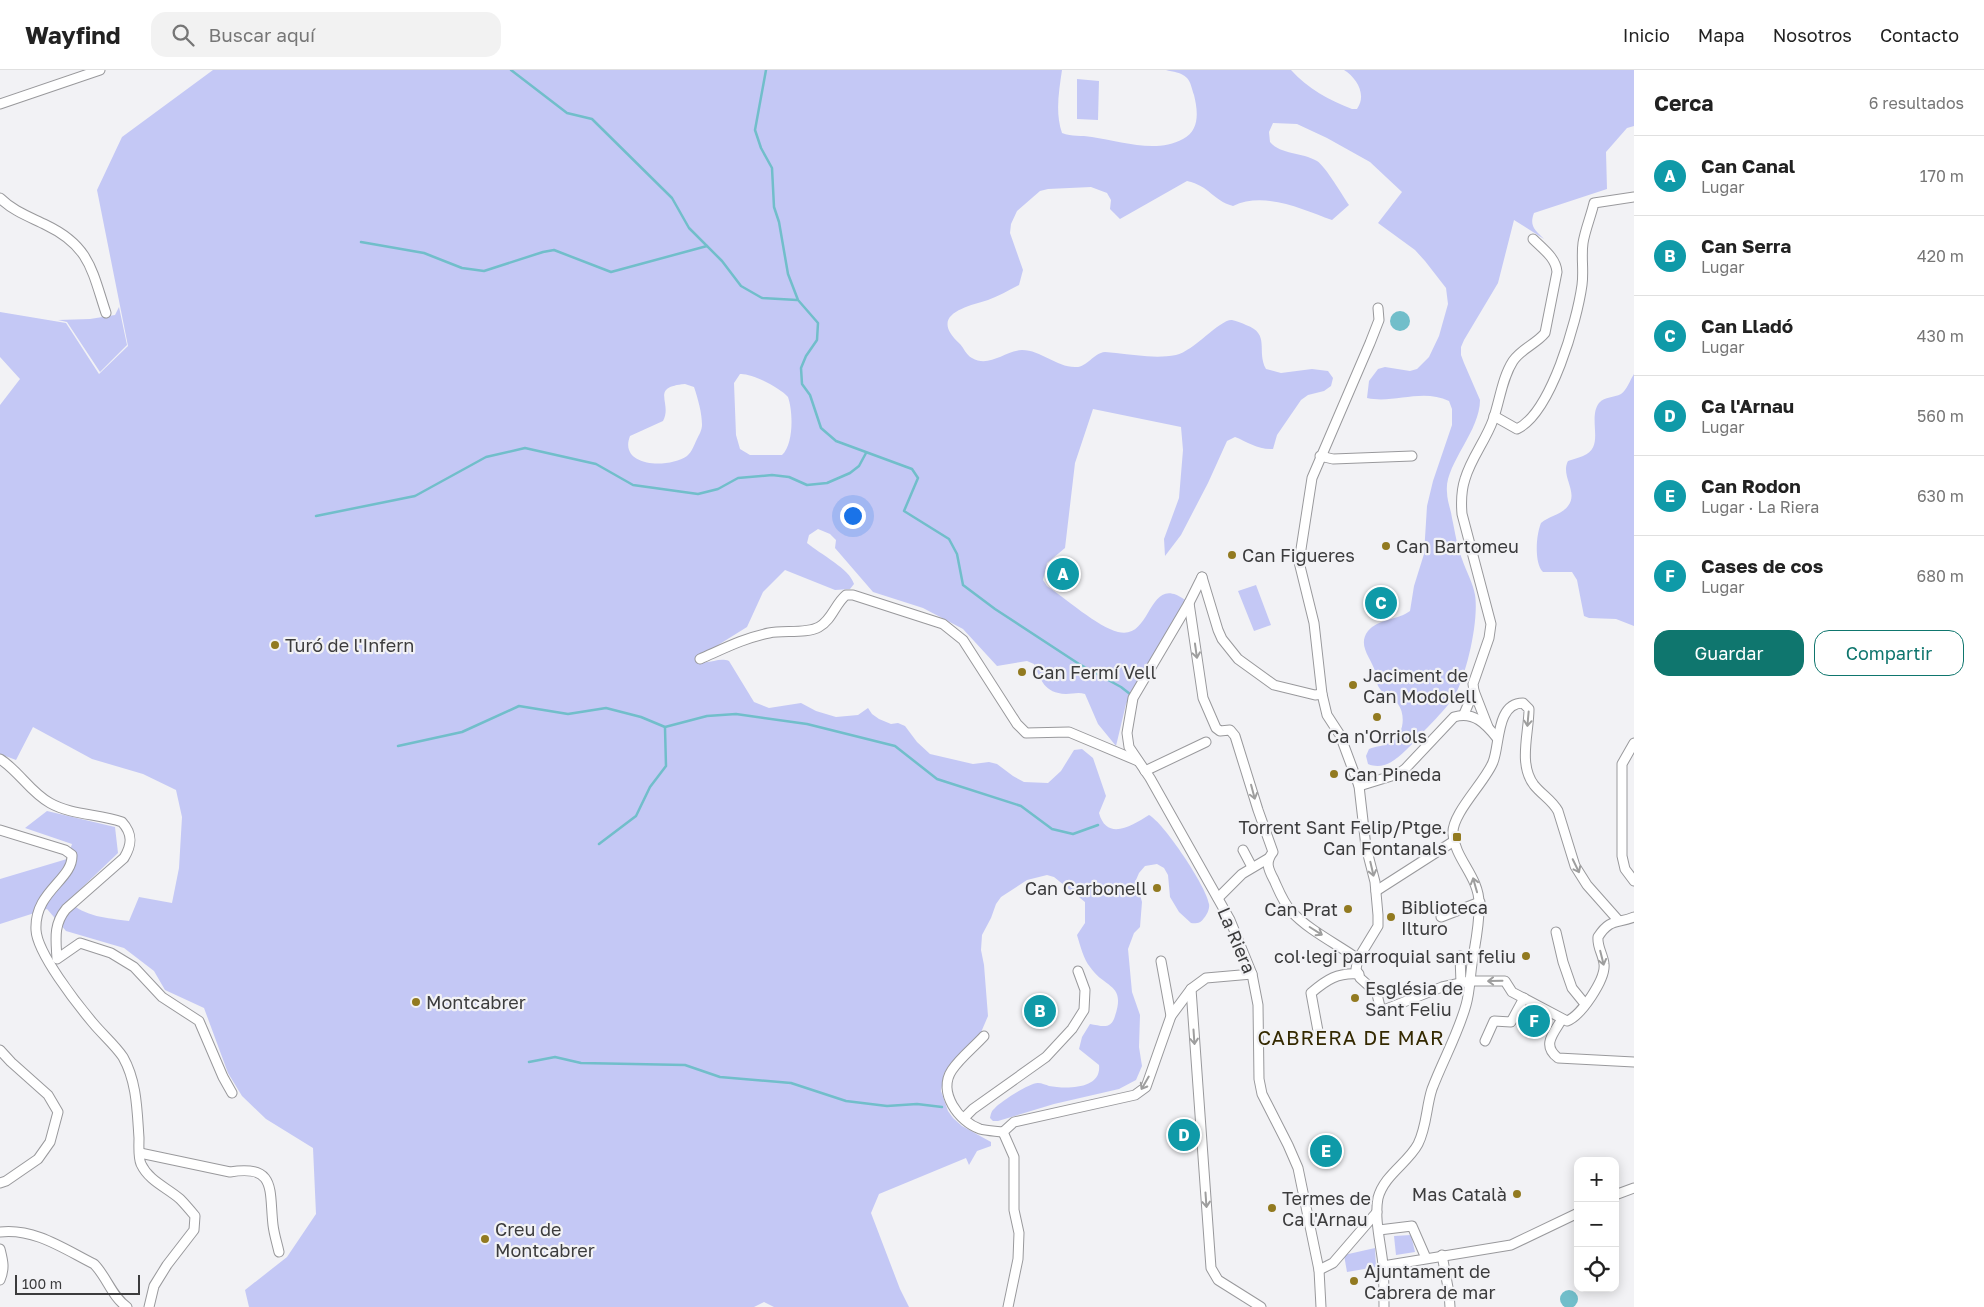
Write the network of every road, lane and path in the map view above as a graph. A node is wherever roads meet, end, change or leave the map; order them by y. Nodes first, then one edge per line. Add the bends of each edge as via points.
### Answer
1 (100, 70) edge
2 (0, 104) edge
3 (1634, 197) edge
4 (0, 198) edge
5 (1533, 239) dead end
6 (1378, 308) dead end
7 (106, 313) dead end
8 (1494, 416) junction
9 (1320, 456) junction
10 (1412, 456) dead end
11 (1189, 603) junction
12 (700, 660) dead end
13 (1474, 691) junction
14 (1322, 694) junction
15 (1464, 714) junction
16 (1488, 727) junction
17 (1497, 738) junction
18 (1206, 742) dead end
19 (1634, 743) edge
20 (0, 759) edge
21 (1138, 761) junction
22 (1145, 771) junction
23 (1359, 786) junction
24 (0, 830) edge
25 (1454, 841) junction
26 (1243, 850) dead end
27 (1269, 858) junction
28 (1252, 867) junction
29 (1634, 881) edge
30 (1376, 891) junction
31 (1218, 898) junction
32 (1480, 902) junction
33 (1441, 917) dead end
34 (1634, 917) edge
35 (1618, 920) junction
36 (1556, 932) dead end
37 (1460, 956) dead end
38 (58, 959) junction
39 (1358, 959) junction
40 (1161, 961) dead end
41 (1078, 971) dead end
42 (1252, 974) junction
43 (1358, 974) junction
44 (59, 976) junction
45 (1465, 982) junction
46 (1191, 989) junction
47 (1524, 998) junction
48 (1584, 1004) junction
49 (1171, 1016) junction
50 (1562, 1019) junction
51 (1318, 1031) dead end
52 (984, 1036) dead end
53 (1485, 1041) dead end
54 (0, 1050) edge
55 (1634, 1062) edge
56 (232, 1093) dead end
57 (964, 1118) junction
58 (1003, 1132) junction
59 (140, 1153) junction
60 (0, 1183) edge
61 (1634, 1188) edge
62 (1619, 1194) edge
63 (1377, 1212) junction
64 (1574, 1215) edge
65 (1379, 1230) junction
66 (0, 1232) edge
67 (0, 1249) edge
68 (279, 1252) dead end
69 (1442, 1255) junction
70 (1426, 1258) junction
71 (1383, 1266) junction
72 (1318, 1270) junction
73 (0, 1280) edge
74 (127, 1307) edge
75 (149, 1307) edge
76 (1008, 1307) edge
77 (1260, 1307) edge
78 (1321, 1307) edge
79 (1384, 1307) edge
80 (1450, 1307) edge

1 - 2 street
3 - 8 street via 1594,202 1583,243 1582,286 1569,340 1563,361 1543,402 1524,426 1517,429
4 - 7 street via 56,230 78,247 92,268
5 - 8 street via 1557,265 1545,333 1520,352 1512,363
6 - 9 street via 1379,320 1370,343
8 - 13 street via 1465,476 1461,496 1462,514 1491,624 1473,684
9 - 10 street via 1333,459
9 - 14 street via 1312,478 1299,562 1314,622
11 - 14 street, La Riera via 1202,577 1218,630 1238,658 1274,685
11 - 21 street, La Riera via 1133,698 1127,734
11 -> 27 street via 1203,698 1216,728 1230,730 1236,736 1273,852
12 - 21 street via 746,638 817,628 846,595 853,595 943,624 963,640 1026,733 1069,732
13 - 15 street
13 - 16 street
14 - 23 street via 1327,715 1340,735
15 - 16 street
15 - 23 street via 1446,724 1405,770
16 - 17 street
17 - 25 street via 1494,762 1462,809 1452,831
17 -> 35 street via 1509,708 1515,703 1523,703 1529,709 1526,766 1533,784 1558,811 1579,873
18 - 22 street
19 - 29 street via 1622,764 1622,856 1625,869
20 - 38 street via 47,802 122,822 131,838 124,858 59,918 56,931
21 - 22 street, La Riera
22 - 31 street, La Riera
23 -> 30 street via 1366,847
24 - 44 street via 72,855 73,862 45,896 36,918 40,947
25 - 30 street
32 -> 25 street via 1473,877
26 - 28 street
27 - 28 street
27 -> 39 street via 1268,868 1290,910
28 - 31 street
30 - 39 street via 1378,926
31 - 42 street, La Riera
32 - 33 street
32 - 45 street via 1472,968
34 - 35 street
35 -> 48 street via 1598,937 1604,972
36 - 48 street via 1572,988
37 - 45 street
38 - 44 street
38 - 56 street via 80,944 111,953 134,967 162,997 199,1021
39 - 43 street
40 - 49 street
41 - 57 street via 1085,990 1084,1010 1072,1029 1046,1057
42 - 46 street via 1206,978
42 - 72 street, La Riera via 1258,1005 1262,1094 1298,1168
43 - 45 street via 1376,990 1381,1011 1437,989
43 - 51 street via 1336,975 1311,993
44 - 59 street via 122,1057 136,1088
47 -> 45 street via 1512,992 1505,981
45 - 63 street via 1466,1005 1432,1090 1423,1133 1417,1146 1382,1187
46 - 49 street
46 -> 77 street via 1211,1268 1218,1280
47 - 50 street
47 - 53 street via 1511,1022 1494,1021
48 - 50 street via 1573,1018
49 -> 58 street via 1146,1087 1135,1095 1014,1122
50 - 55 street via 1549,1046 1551,1053 1558,1058
52 - 57 street via 952,1071 947,1082 953,1108
54 - 60 street via 48,1095 58,1112 50,1142 38,1159
57 - 58 street via 978,1128
58 - 76 street via 1014,1157 1014,1210 1019,1233 1018,1259
59 - 68 street via 230,1172 260,1173 266,1178 272,1198
59 - 75 street via 140,1162 149,1177 180,1200 195,1216 194,1230 154,1286
61 - 62 street
63 - 65 street
63 - 72 street via 1333,1263
64 - 69 street via 1511,1246
65 - 70 street via 1412,1226
65 - 71 street
66 - 74 street via 23,1232 44,1238 94,1264
67 - 73 street via 4,1262
69 - 70 street
69 - 80 street
70 - 71 street
71 - 79 street
72 - 78 street, La Riera

